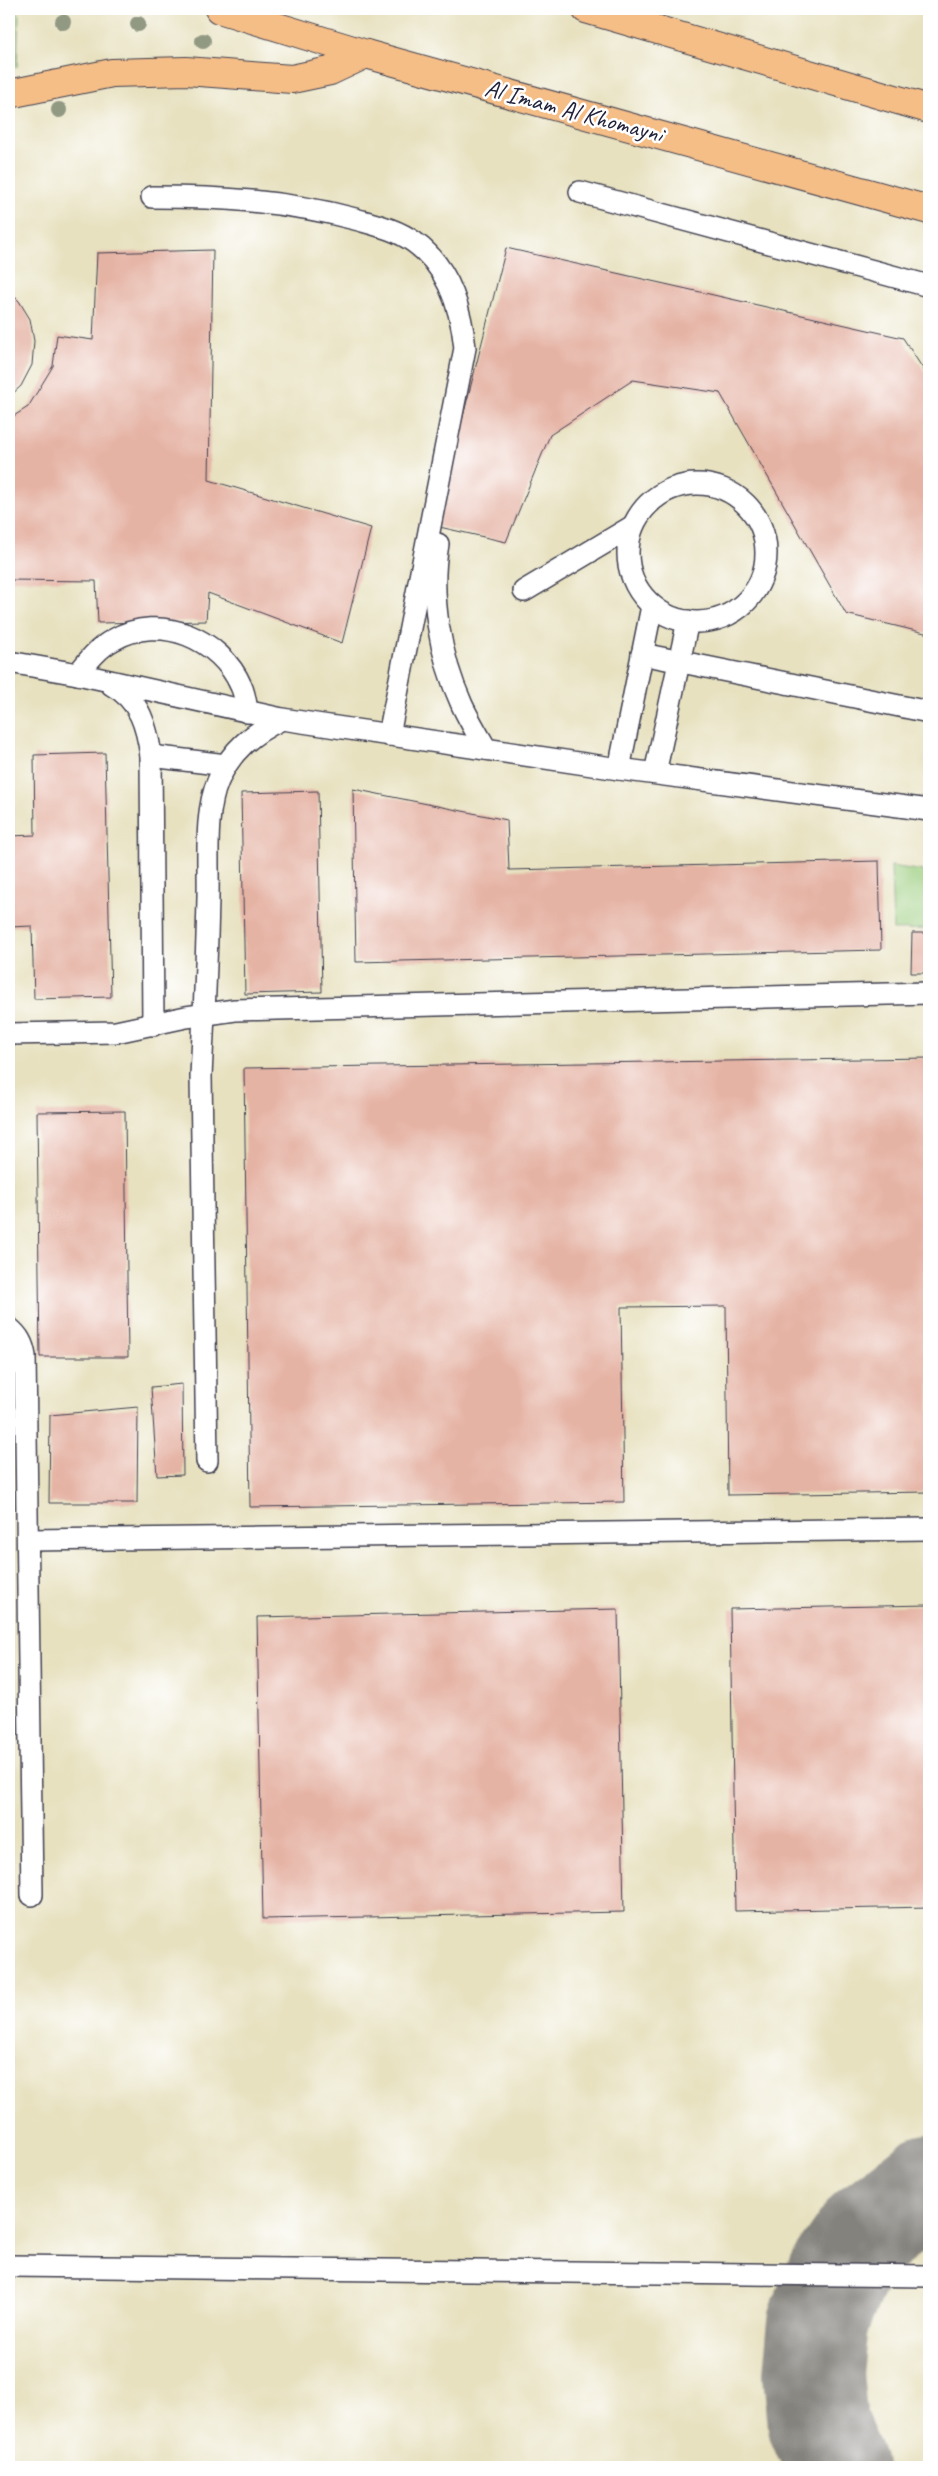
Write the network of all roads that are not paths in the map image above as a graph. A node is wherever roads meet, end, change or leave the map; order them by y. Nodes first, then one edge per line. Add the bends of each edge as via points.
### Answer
1 (219, 9) edge
2 (586, 9) edge
3 (366, 54) junction
4 (9, 94) edge
5 (929, 109) edge
6 (580, 192) dead end
7 (152, 197) dead end
8 (929, 210) edge
9 (929, 286) edge
10 (460, 378) junction
11 (633, 526) junction
12 (524, 591) dead end
13 (652, 606) junction
14 (688, 622) junction
15 (642, 654) junction
16 (9, 662) edge
17 (679, 662) junction
18 (78, 674) junction
19 (106, 681) junction
20 (248, 712) junction
21 (929, 712) edge
22 (282, 719) junction
23 (389, 735) junction
24 (486, 749) junction
25 (151, 756) junction
26 (226, 765) junction
27 (619, 769) junction
28 (655, 774) junction
29 (929, 810) edge
30 (929, 993) edge
31 (206, 1013) junction
32 (153, 1025) junction
33 (9, 1034) edge
34 (9, 1328) edge
35 (207, 1461) dead end
36 (929, 1529) edge
37 (28, 1540) junction
38 (32, 1895) dead end
39 (9, 2266) edge
40 (929, 2276) edge

1 - 3 highway, Al Imam Al Khomayni
2 - 5 highway
3 - 4 highway via 330,71 292,79 186,70 112,72
3 - 8 highway, Al Imam Al Khomayni
6 - 9 lane
7 - 10 lane via 200,197 296,206 390,228 415,243 437,264 452,290 462,319 464,341
10 - 23 lane
10 - 24 lane via 454,458 436,555 436,606 447,665 461,704
11 - 12 lane
11 - 13 lane via 628,547 629,569 638,589
11 - 14 lane via 645,506 664,492 686,484 710,484 732,493 750,508 761,528 765,552 762,575 750,596 733,612 711,620
13 - 14 lane
13 - 15 lane
14 - 17 lane
15 - 17 lane
15 - 27 lane
16 - 18 lane
17 - 21 lane
17 - 28 lane
18 - 19 lane
18 - 20 lane via 93,654 114,639 138,630 164,629 189,634 211,646 229,664 242,687
19 - 20 lane
19 - 25 lane via 121,690 144,719
20 - 22 lane
22 - 23 lane
22 - 26 lane via 241,745
23 - 24 lane
24 - 27 lane
25 - 26 lane
25 - 32 lane
26 - 31 lane via 212,803
27 - 28 lane
28 - 29 lane
30 - 31 lane
31 - 32 lane
31 - 35 lane via 201,1084
32 - 33 lane via 97,1034
34 - 37 lane via 23,1345 25,1356
36 - 37 lane
37 - 38 lane
39 - 40 lane

